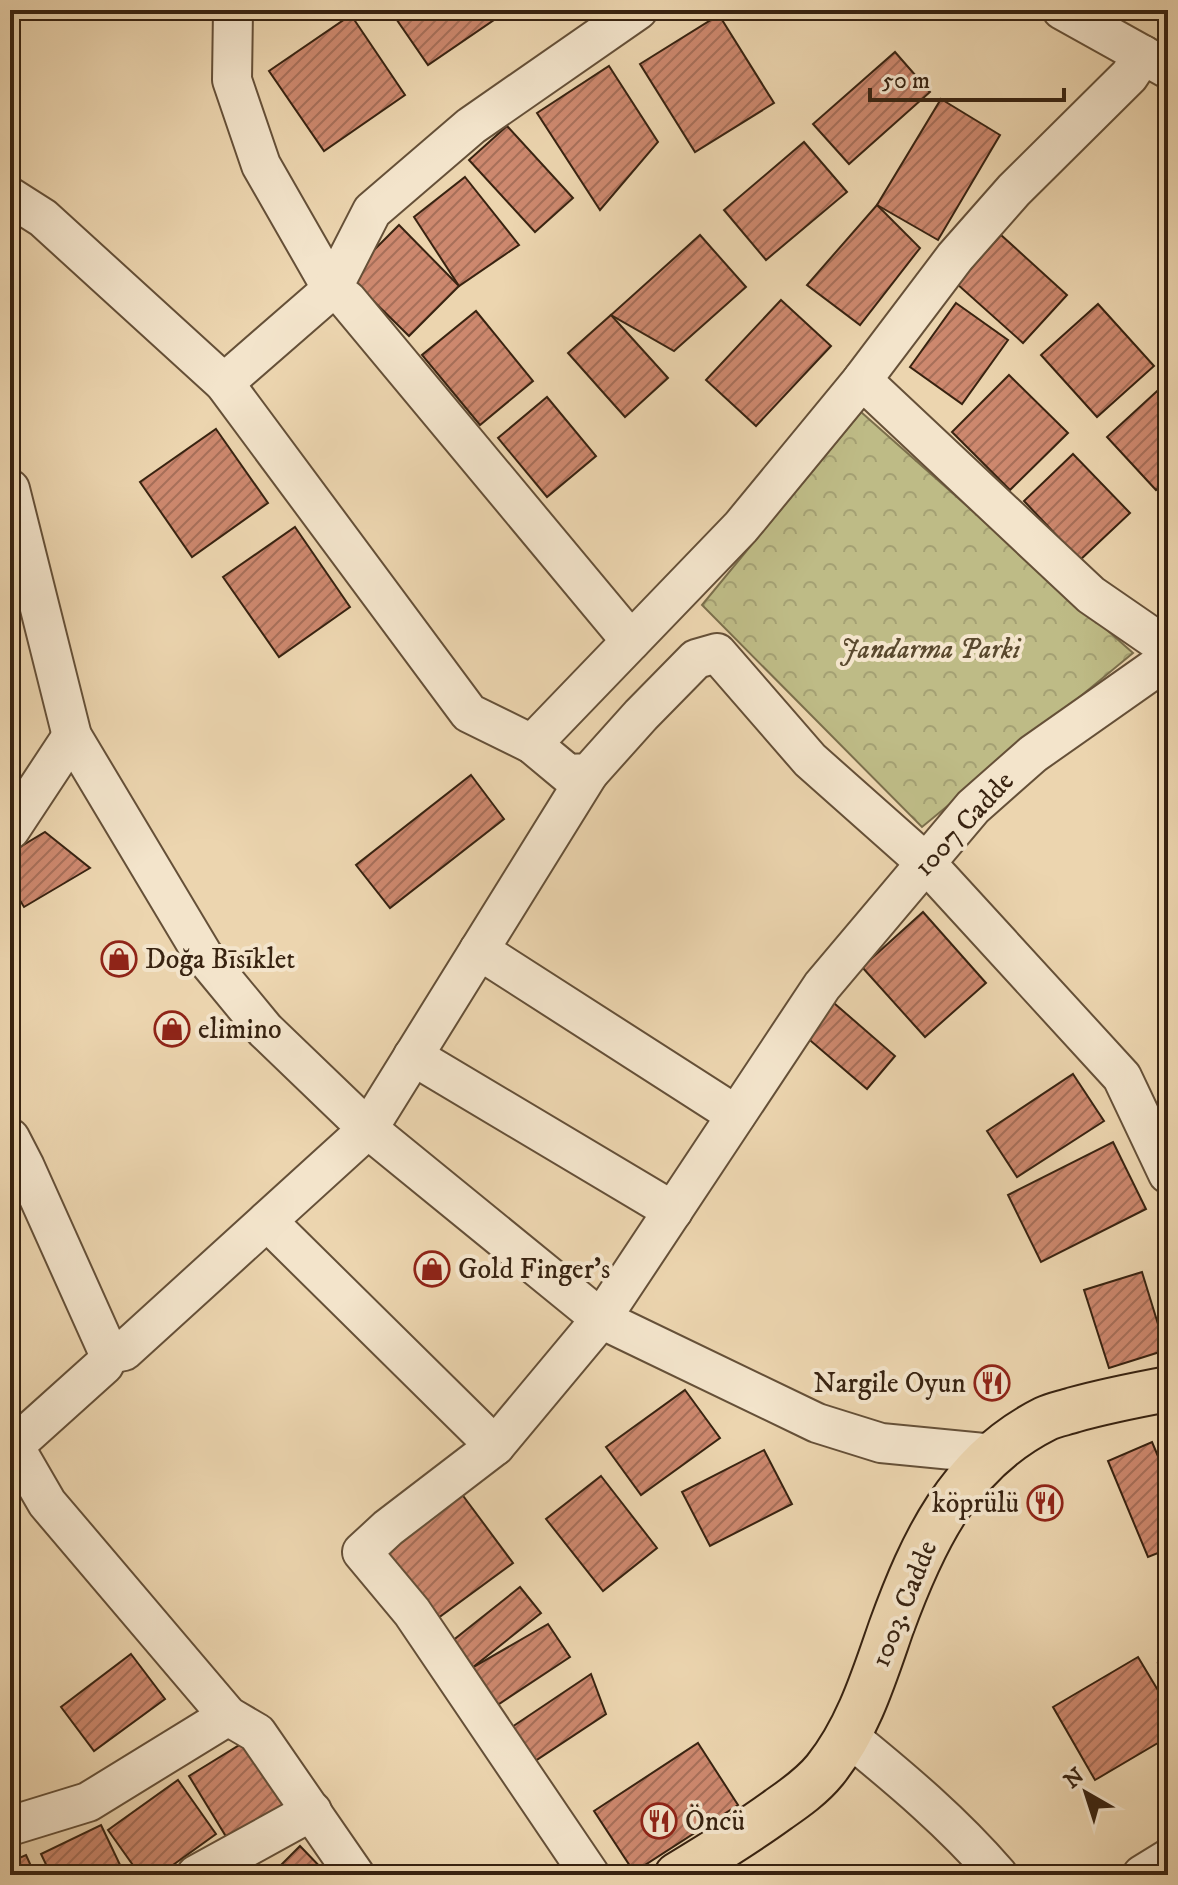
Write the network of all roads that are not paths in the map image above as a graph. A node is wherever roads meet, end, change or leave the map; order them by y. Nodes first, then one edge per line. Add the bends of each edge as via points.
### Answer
1 (233, 10) edge
2 (638, 10) edge
3 (1062, 10) edge
4 (1156, 62) edge
5 (10, 197) edge
6 (332, 289) junction
7 (862, 380) junction
8 (224, 383) junction
9 (10, 489) edge
10 (631, 641) junction
11 (1168, 648) edge
12 (1168, 659) edge
13 (72, 736) junction
14 (532, 744) junction
15 (589, 773) junction
16 (10, 830) edge
17 (926, 863) junction
18 (479, 950) junction
19 (413, 1056) junction
20 (736, 1115) junction
21 (368, 1129) junction
22 (10, 1138) edge
23 (1168, 1174) edge
24 (673, 1211) junction
25 (267, 1221) junction
26 (601, 1319) junction
27 (109, 1354) junction
28 (1168, 1389) edge
29 (12, 1445) edge
30 (495, 1446) junction
31 (994, 1454) junction
32 (228, 1716) junction
33 (848, 1736) junction
34 (312, 1811) junction
35 (10, 1826) edge
36 (1168, 1859) edge
37 (196, 1875) edge
38 (355, 1875) edge
39 (590, 1875) edge
40 (677, 1875) edge
41 (998, 1875) edge
42 (1142, 1875) edge

1 - 6 street via 232,80 261,165
2 - 6 street via 471,126 372,211
3 - 4 street
4 - 7 street via 1129,76 1014,190
5 - 8 street via 43,218
6 - 8 street
6 - 10 street via 347,300
7 - 10 street via 741,527
7 - 11 street via 1091,595
8 - 14 street via 469,713
9 - 13 street
10 - 14 street
12 - 17 street, 1007 Cadde via 1033,754 973,807
13 - 16 street
13 - 21 street via 203,955 265,1030
14 - 15 street via 568,774
15 - 17 street via 696,659 717,653 810,760
15 - 18 street
17 - 20 street, 1007 Cadde via 822,986
17 - 23 street via 1122,1077
18 - 19 street
18 - 20 street
19 - 21 street
19 - 24 street
20 - 24 street, 1007 Cadde
21 - 25 street
21 - 26 street
22 - 27 street
24 - 26 street, 1007 Cadde
25 - 27 street via 124,1351
25 - 30 street
26 - 30 street, 1007 Cadde
26 - 31 street via 817,1423 881,1443
27 - 29 street via 104,1365
28 - 31 main road, 1003. Cadde via 1047,1418
29 - 32 street via 47,1503
30 - 39 street, 1007 Cadde via 362,1552 412,1612
31 - 33 main road, 1003. Cadde via 945,1509 922,1550
32 - 34 street via 257,1733
32 - 35 street via 88,1802
33 - 40 main road, 1003. Cadde via 800,1794
33 - 41 street via 907,1784
34 - 37 street
34 - 38 street
36 - 42 street

